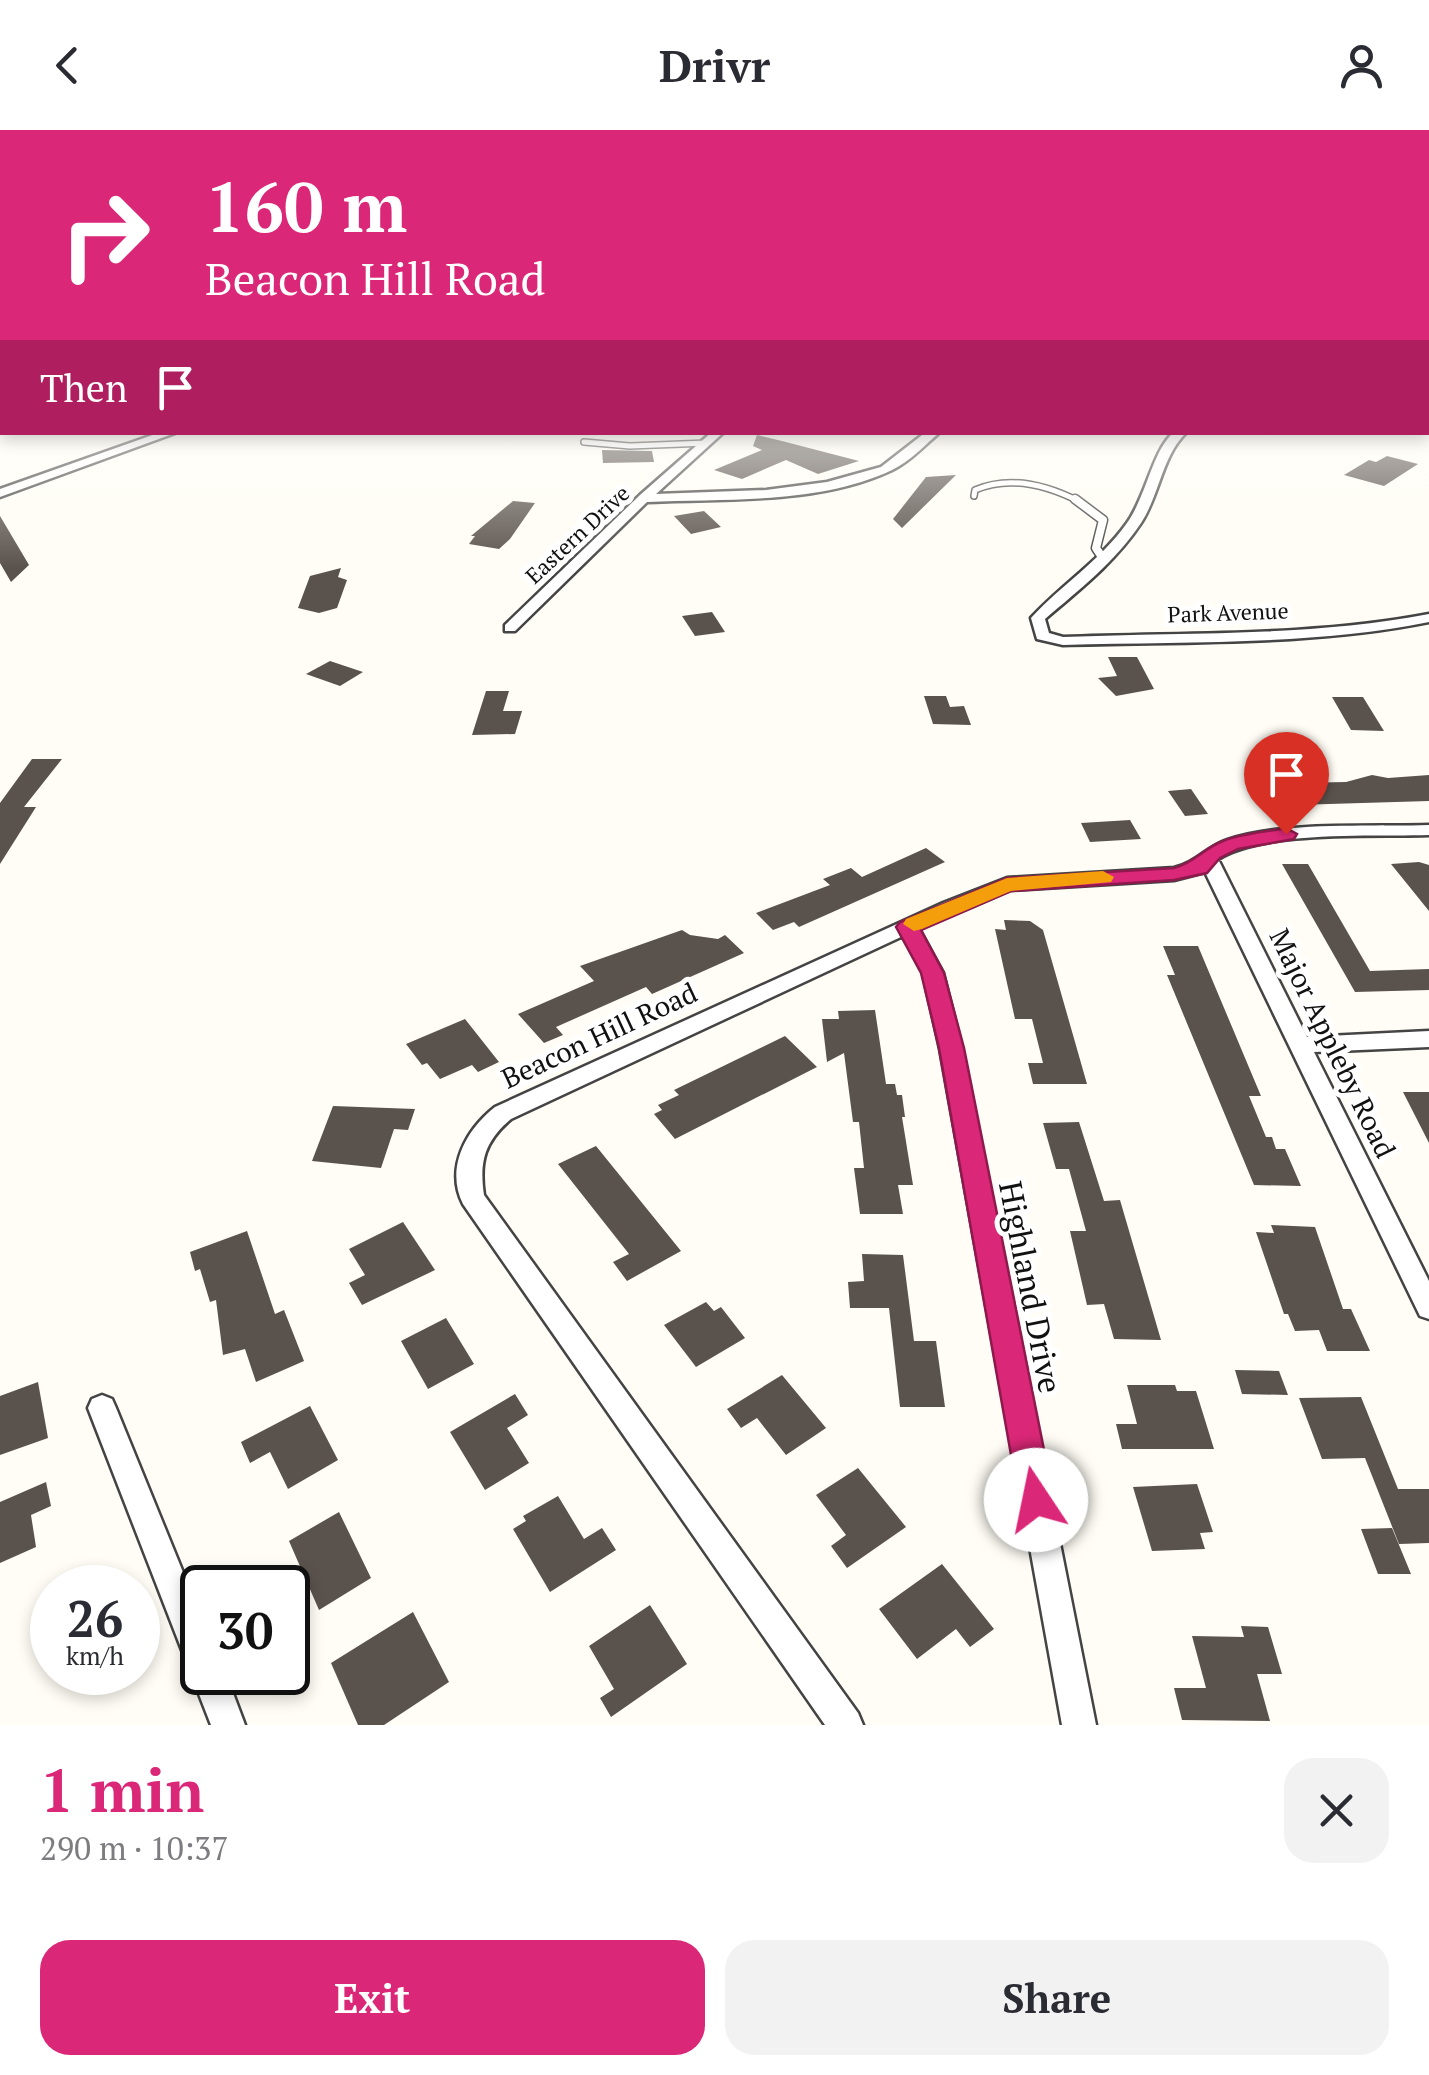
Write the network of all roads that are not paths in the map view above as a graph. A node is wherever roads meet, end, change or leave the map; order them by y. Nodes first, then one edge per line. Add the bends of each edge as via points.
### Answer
1 (163, 435) edge
2 (716, 435) edge
3 (929, 435) edge
4 (1178, 435) edge
5 (584, 442) dead end
6 (707, 443) junction
7 (0, 492) edge
8 (974, 496) dead end
9 (644, 498) junction
10 (1104, 560) junction
11 (1429, 618) edge
12 (510, 628) dead end
13 (1429, 830) edge
14 (1208, 858) junction
15 (908, 927) junction
16 (1429, 1039) edge
17 (1302, 1046) junction
18 (1429, 1308) edge
19 (102, 1408) dead end
20 (180, 1603) edge
21 (217, 1695) edge
22 (228, 1725) edge
23 (846, 1725) edge
24 (1079, 1725) edge

1 - 7 street
2 - 6 street, Eastern Drive
3 - 9 street via 894,464 853,480
4 - 10 street via 1161,450 1155,484
5 - 6 lane
6 - 9 street, Eastern Drive
8 - 10 lane via 987,484 1020,480 1091,509 1103,520 1096,548
9 - 12 street, Eastern Drive
10 - 11 street, Park Avenue via 1037,623 1042,636 1063,641 1290,633
13 - 14 street, Beacon Hill Road via 1286,834 1233,844
14 - 15 street, Beacon Hill Road via 1199,868 1174,874 1007,884
14 - 17 street, Major Appleby Road
15 - 23 street, Beacon Hill Road via 503,1113 482,1128 469,1153 472,1197
15 - 24 street, Highland Drive via 932,973 951,1048
16 - 17 street
17 - 18 street, Major Appleby Road
19 - 20 street
21 - 22 street

